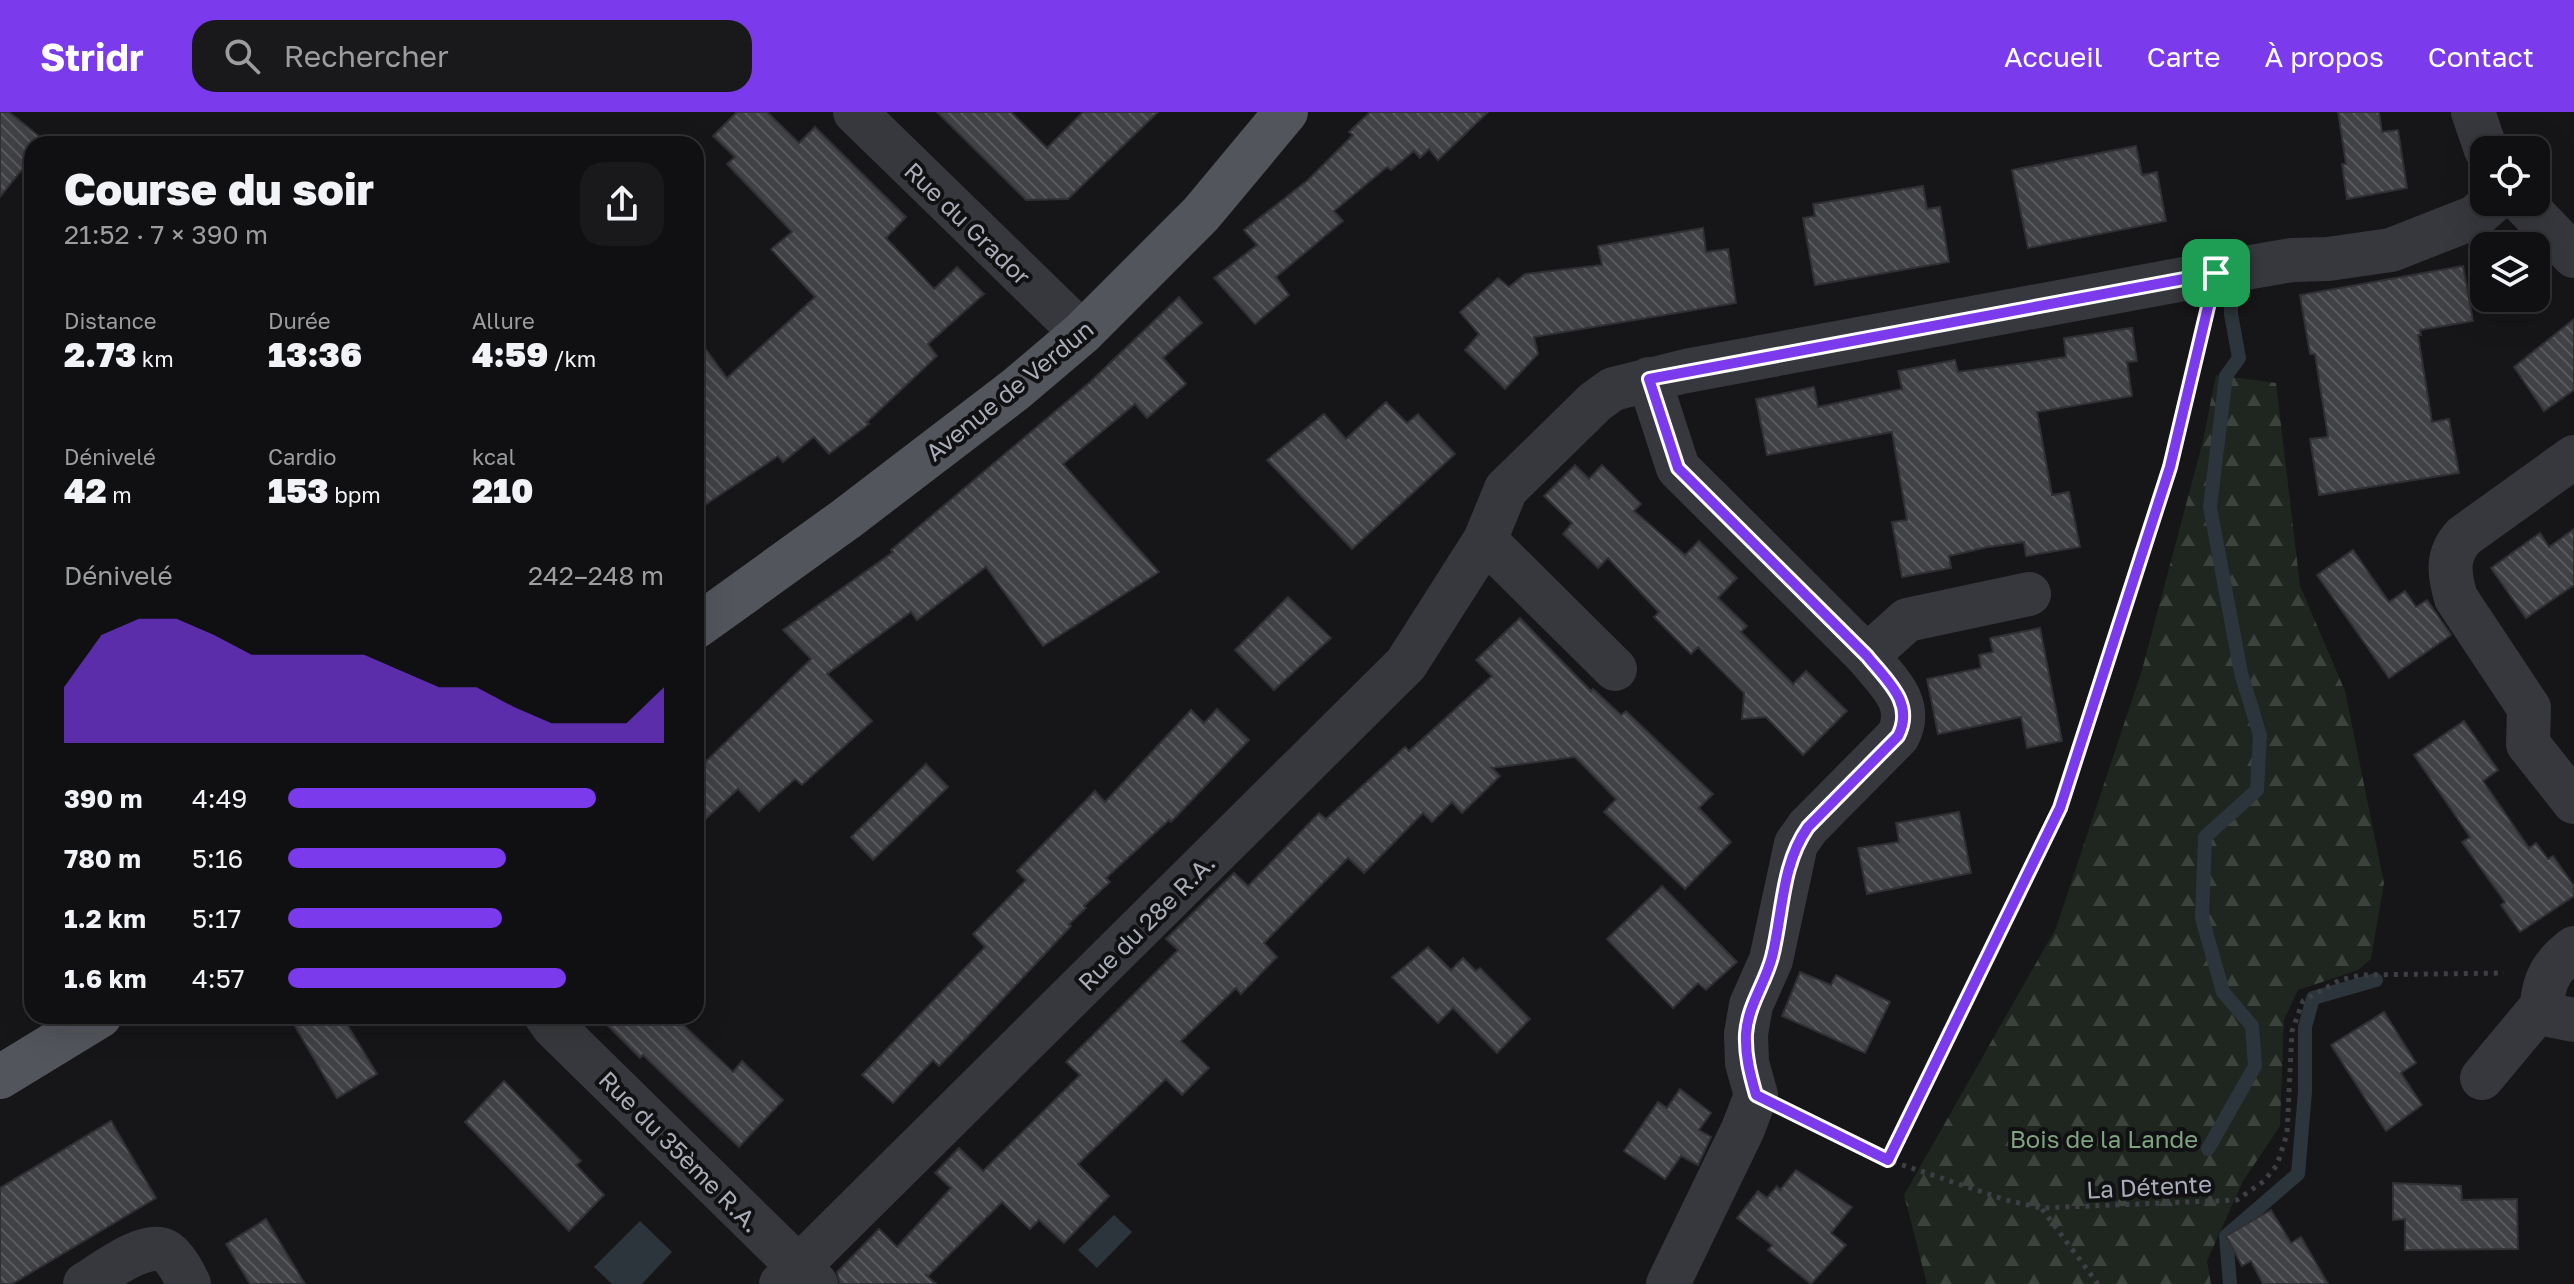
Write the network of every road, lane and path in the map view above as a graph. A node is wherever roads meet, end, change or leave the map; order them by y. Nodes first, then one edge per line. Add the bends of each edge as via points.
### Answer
1 (855, 112) edge
2 (1286, 112) edge
3 (2473, 112) edge
4 (2481, 136) edge
5 (2476, 216) edge
6 (2535, 216) edge
7 (2574, 256) edge
8 (2216, 273) junction
9 (1082, 333) junction
10 (1649, 379) junction
11 (2574, 457) edge
12 (1485, 540) junction
13 (2029, 594) dead end
14 (704, 621) edge
15 (1867, 656) junction
16 (1615, 669) dead end
17 (2574, 802) edge
18 (2560, 987) edge
19 (87, 1024) edge
20 (552, 1024) edge
21 (0, 1077) edge
22 (2482, 1078) dead end
23 (1756, 1095) junction
24 (1888, 1160) junction
25 (2041, 1208) junction
26 (798, 1278) edge
27 (85, 1284) edge
28 (189, 1284) edge
29 (1668, 1284) edge
30 (2098, 1284) edge

1 - 9 street, Rue du Grador
2 - 9 main road, Avenue de Verdun via 1201,214
3 - 4 street
5 - 8 street, Rue du 28e R.A. via 2391,250
6 - 7 street
8 - 10 street, Rue du 28e R.A.
8 - 24 path via 2170,467 2060,808
9 - 14 main road, Avenue de Verdun via 846,519
10 - 12 street, Rue du 28e R.A. via 1613,389 1595,402 1506,489
10 - 15 street via 1678,468
11 - 17 street via 2464,536 2453,548 2450,578 2456,598 2529,708 2528,744
12 - 16 street
12 - 26 street, Rue du 28e R.A. via 1406,664
13 - 15 street via 1907,620
15 - 23 street via 1894,689 1905,721 1898,736 1796,844 1771,960 1751,1005 1746,1034
18 - 22 street
18 - 25 path, La Détente via 2423,972 2340,980 2303,1001 2292,1031 2287,1134 2277,1165 2264,1181 2237,1200
19 - 21 main road
20 - 26 street, Rue du 35ème R.A.
23 - 24 path, La Détente
23 - 29 street
24 - 25 path, La Détente
25 - 30 path
27 - 28 street via 141,1250 160,1249 169,1253

